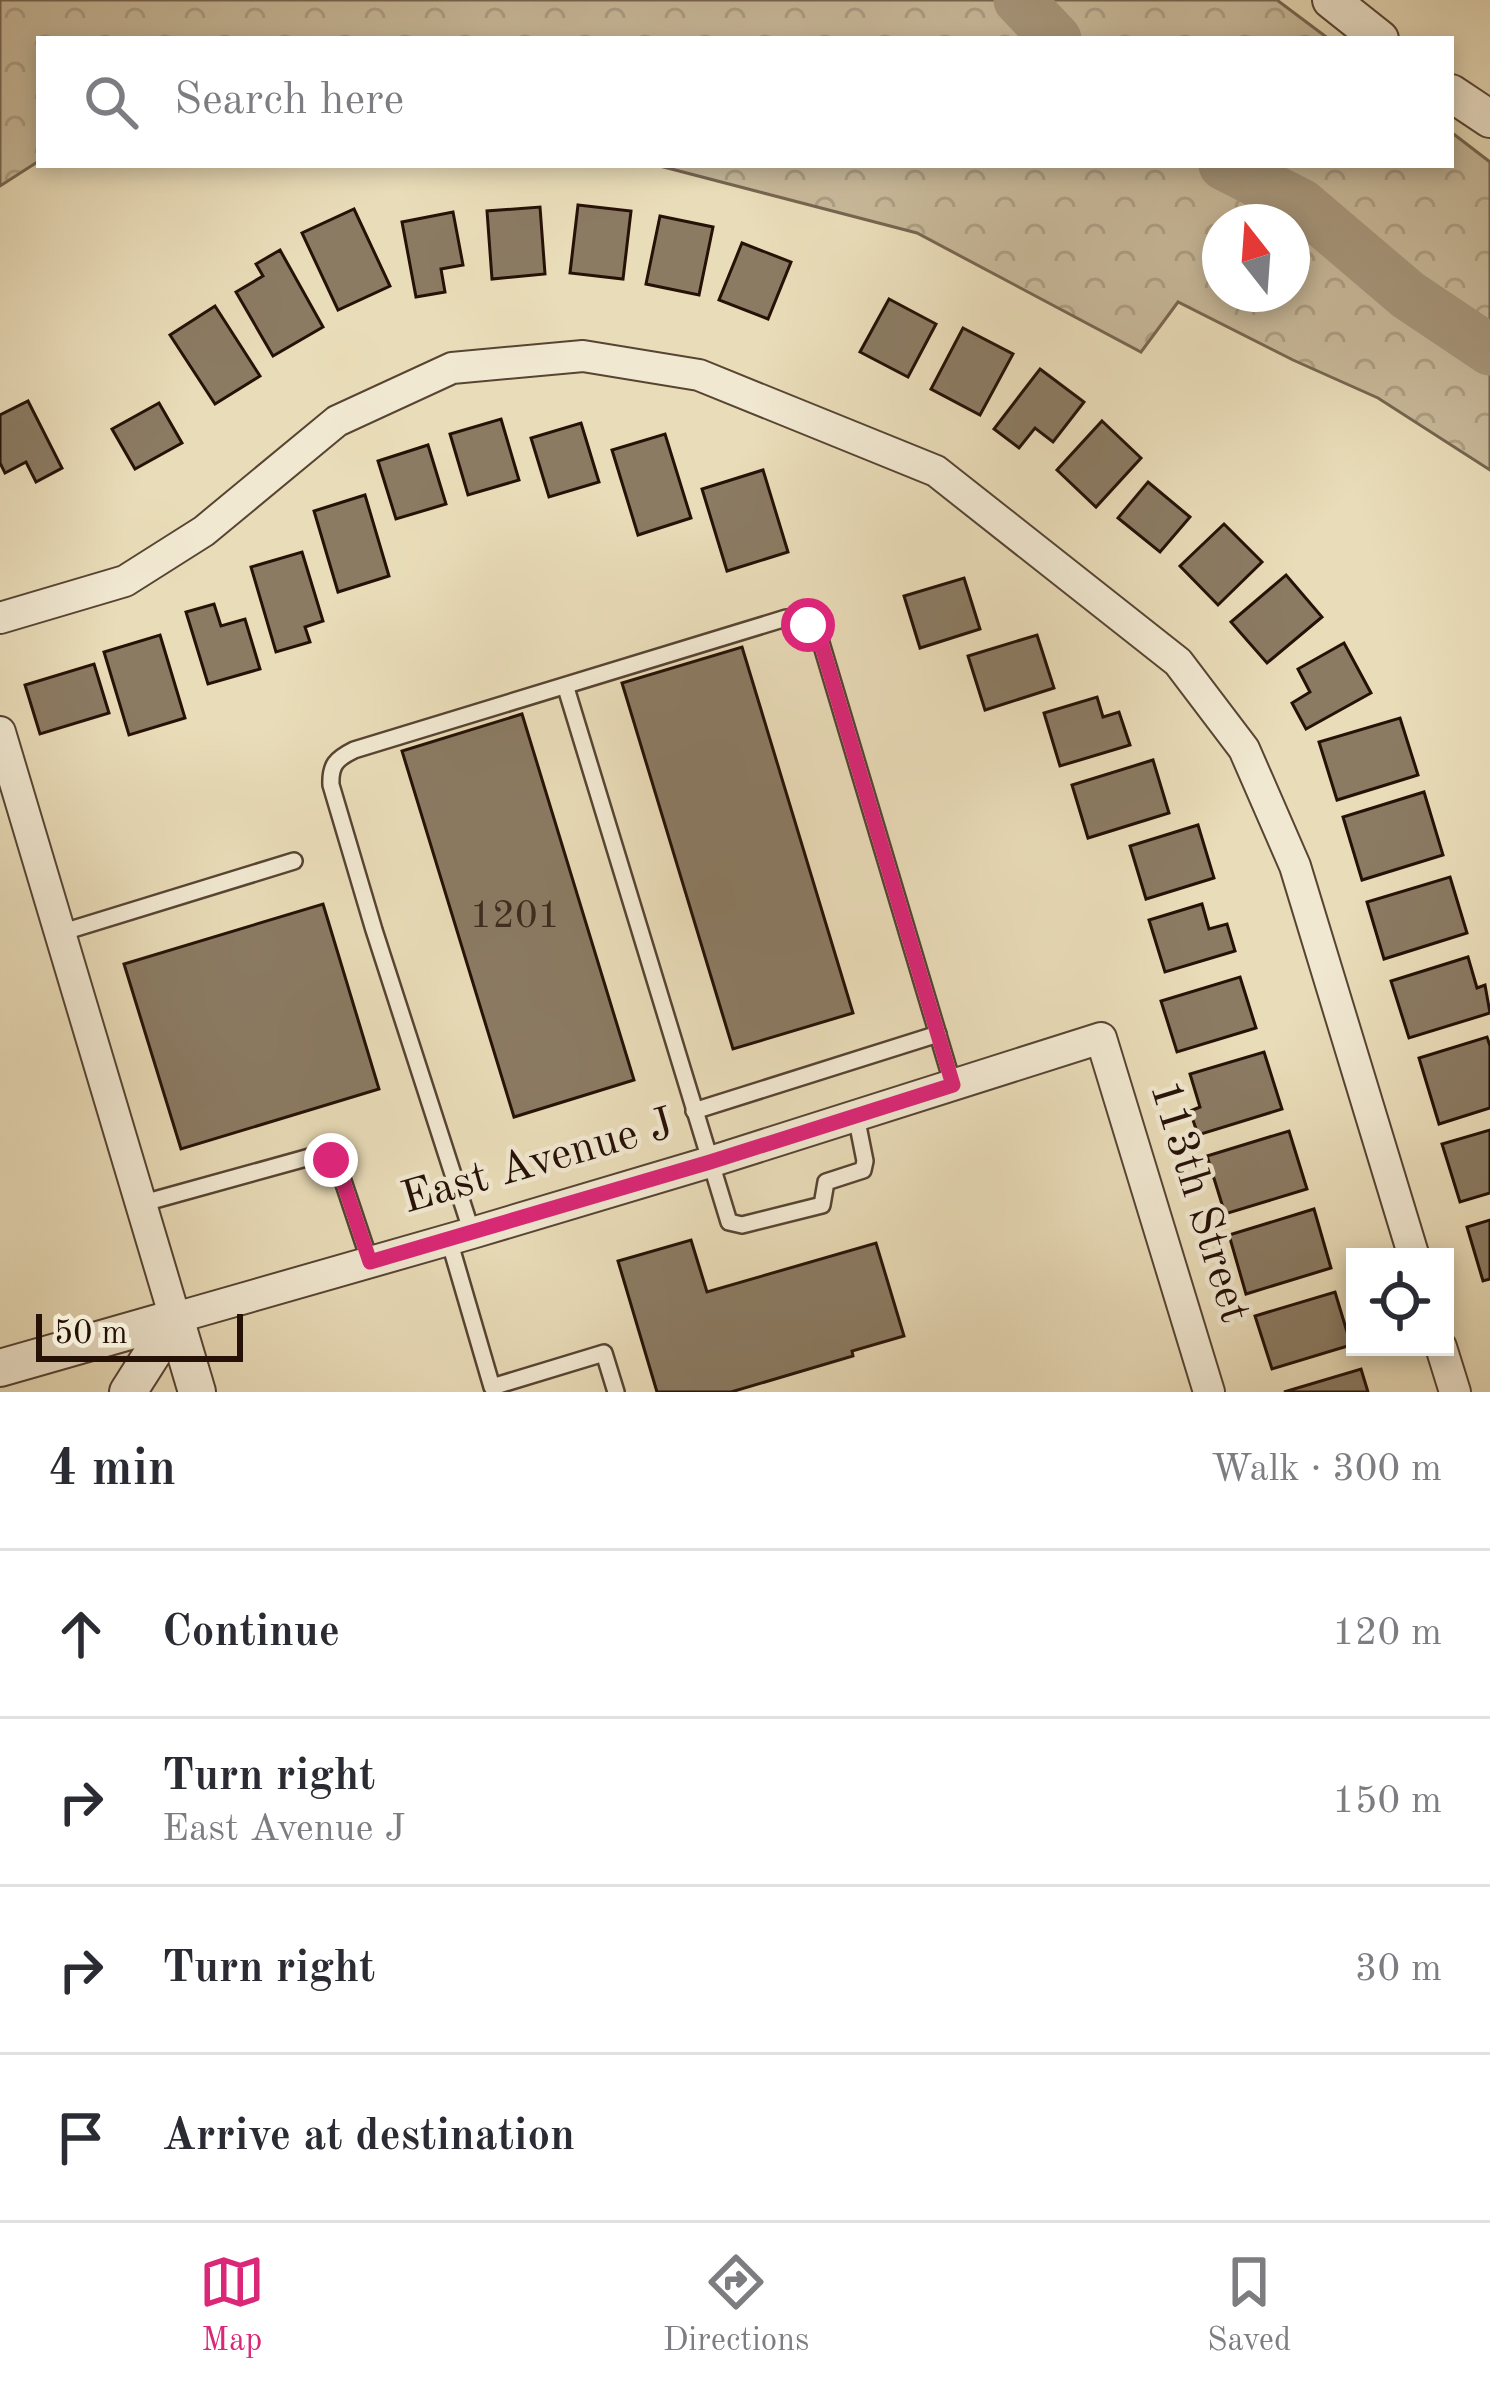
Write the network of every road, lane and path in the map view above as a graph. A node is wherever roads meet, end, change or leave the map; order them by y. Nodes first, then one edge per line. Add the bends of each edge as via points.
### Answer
1 (1331, 0) edge
2 (1376, 36) edge
3 (1454, 96) edge
4 (1490, 119) edge
5 (0, 618) edge
6 (566, 688) junction
7 (0, 732) edge
8 (294, 861) dead end
9 (60, 932) junction
10 (938, 1034) junction
11 (1101, 1038) joint
12 (953, 1085) junction
13 (694, 1111) junction
14 (856, 1116) junction
15 (710, 1162) junction
16 (140, 1204) junction
17 (461, 1237) junction
18 (1411, 1248) edge
19 (370, 1262) junction
20 (175, 1318) junction
21 (1444, 1356) edge
22 (0, 1368) edge
23 (128, 1392) edge
24 (197, 1392) edge
25 (616, 1392) edge
26 (1209, 1392) edge
27 (1455, 1392) edge

1 - 2 street
3 - 4 street
5 - 18 street via 125,581 204,531 337,421 452,368 584,356 699,375 936,471 1178,662 1244,748 1295,866
6 - 10 lane via 786,618 808,625 819,636
6 - 13 lane
6 - 17 lane via 354,750 330,773
7 - 9 street
8 - 9 lane
9 - 16 street
10 - 12 lane
10 - 13 lane
11 - 12 street, East Avenue J
11 - 26 street, 113th Street
12 - 14 street, East Avenue J
13 - 15 lane
14 - 15 street, East Avenue J
14 - 15 lane via 863,1170 826,1182 822,1205 729,1222
15 - 17 street, East Avenue J
16 - 19 lane via 317,1155 340,1172
16 - 20 street
17 - 19 street, East Avenue J
17 - 25 lane via 492,1387 604,1353
19 - 20 street, East Avenue J
20 - 22 street, East Avenue J
20 - 23 street
20 - 24 street
21 - 27 street

